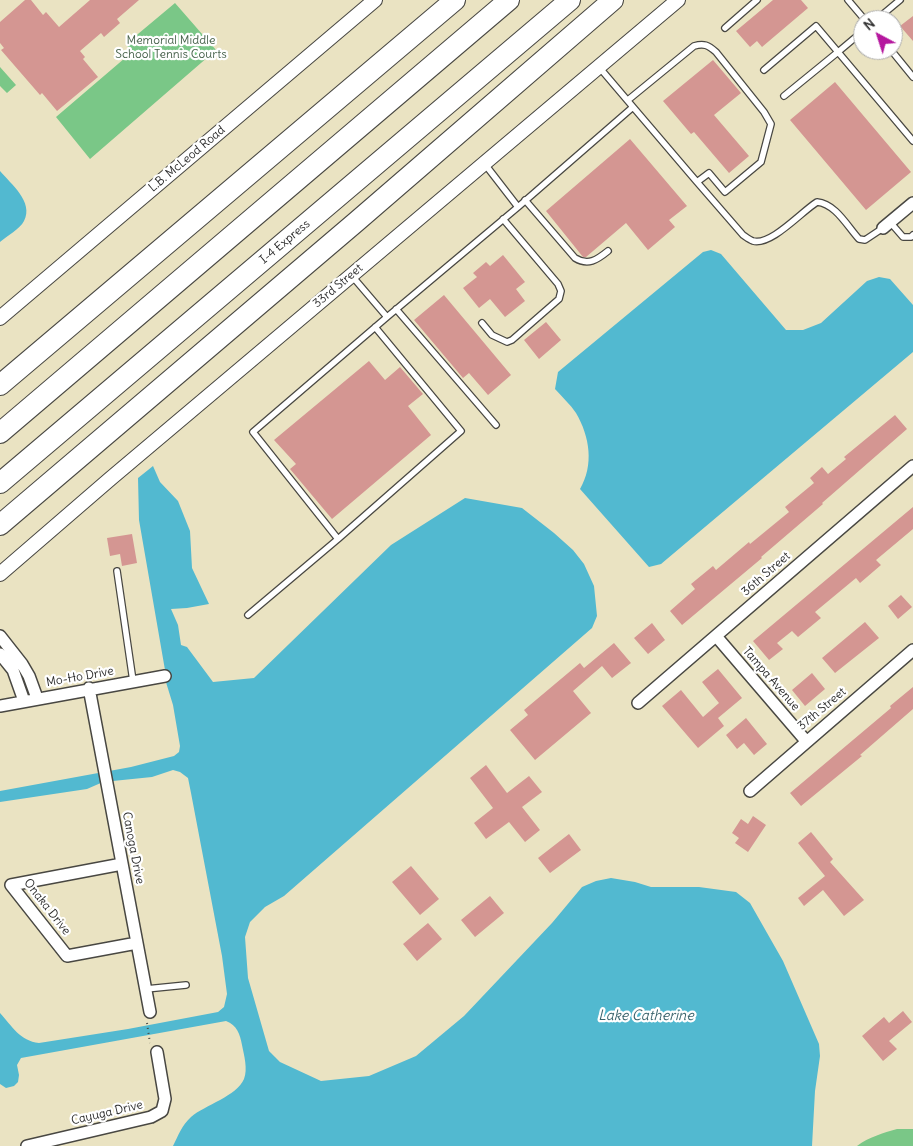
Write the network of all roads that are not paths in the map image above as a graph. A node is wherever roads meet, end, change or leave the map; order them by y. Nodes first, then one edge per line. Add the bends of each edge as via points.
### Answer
1 (375, 0) edge
2 (455, 0) edge
3 (509, 0) edge
4 (570, 0) edge
5 (613, 0) edge
6 (678, 0) edge
7 (757, 0) edge
8 (848, 0) edge
9 (900, 0) edge
10 (856, 10) edge
11 (888, 10) edge
12 (724, 28) dead end
13 (853, 39) edge
14 (838, 52) junction
15 (899, 60) edge
16 (599, 66) junction
17 (764, 70) dead end
18 (913, 77) edge
19 (784, 96) dead end
20 (628, 100) junction
21 (634, 107) junction
22 (913, 140) edge
23 (484, 163) junction
24 (697, 182) junction
25 (525, 200) junction
26 (913, 203) edge
27 (518, 207) junction
28 (503, 219) junction
29 (886, 225) junction
30 (913, 235) edge
31 (608, 251) dead end
32 (352, 275) junction
33 (396, 309) junction
34 (387, 317) junction
35 (0, 318) edge
36 (482, 322) dead end
37 (375, 327) junction
38 (0, 386) edge
39 (496, 425) dead end
40 (0, 433) edge
41 (913, 466) edge
42 (0, 483) edge
43 (0, 525) edge
44 (338, 539) junction
45 (117, 571) dead end
46 (0, 574) edge
47 (248, 615) dead end
48 (0, 636) edge
49 (716, 636) junction
50 (913, 650) edge
51 (0, 654) edge
52 (165, 676) dead end
53 (133, 681) junction
54 (89, 688) junction
55 (37, 698) junction
56 (24, 701) junction
57 (638, 703) dead end
58 (0, 706) edge
59 (806, 741) junction
60 (750, 791) dead end
61 (122, 864) junction
62 (137, 943) junction
63 (186, 985) dead end
64 (146, 990) junction
65 (148, 1017) road end
66 (157, 1052) dead end
67 (27, 1146) edge

1 - 35 street, L.B. McLeod Road
2 - 38 highway
3 - 40 highway
4 - 42 highway, I-4 Express
5 - 43 highway
6 - 16 street, 33rd Street
7 - 12 lane
8 - 10 lane
9 - 11 lane
13 - 14 lane
14 - 17 lane via 816,26
14 - 19 lane
14 - 22 lane
15 - 18 lane
16 - 20 lane
16 - 23 street, 33rd Street
20 - 21 lane
20 - 24 lane via 694,46 708,45 716,52 770,124 761,162 726,192 709,172
21 - 24 lane
21 - 25 lane
23 - 27 lane
23 - 32 street, 33rd Street
24 - 29 lane via 752,241 773,237 817,202 833,208 859,239 865,240
25 - 27 lane
25 - 31 lane via 575,258 582,262 595,260
26 - 29 street
27 - 28 lane
28 - 33 lane
28 - 36 lane via 561,291 559,298 507,342 492,335
29 - 30 lane via 902,237
32 - 34 lane
32 - 46 street, 33rd Street
33 - 34 lane
33 - 39 lane
34 - 37 lane
37 - 44 lane via 253,432
37 - 44 lane via 461,431
41 - 49 street, 36th Street
44 - 47 lane
45 - 53 lane
48 - 55 street via 22,664
49 - 57 street, 36th Street
49 - 59 street, Tampa Avenue
50 - 59 street, 37th Street
51 - 56 street via 17,678
52 - 53 street, Mo-Ho Drive
53 - 54 street, Mo-Ho Drive
54 - 55 street, Mo-Ho Drive
54 - 61 street, Canoga Drive
55 - 56 street, Mo-Ho Drive
56 - 58 street, Mo-Ho Drive
59 - 60 street, 37th Street
61 - 62 street, Canoga Drive
61 - 62 street, Onaka Drive via 11,885 67,956
62 - 64 street, Canoga Drive
63 - 64 lane
64 - 65 street, Canoga Drive
66 - 67 street, Cayuga Drive via 165,1099 162,1112

